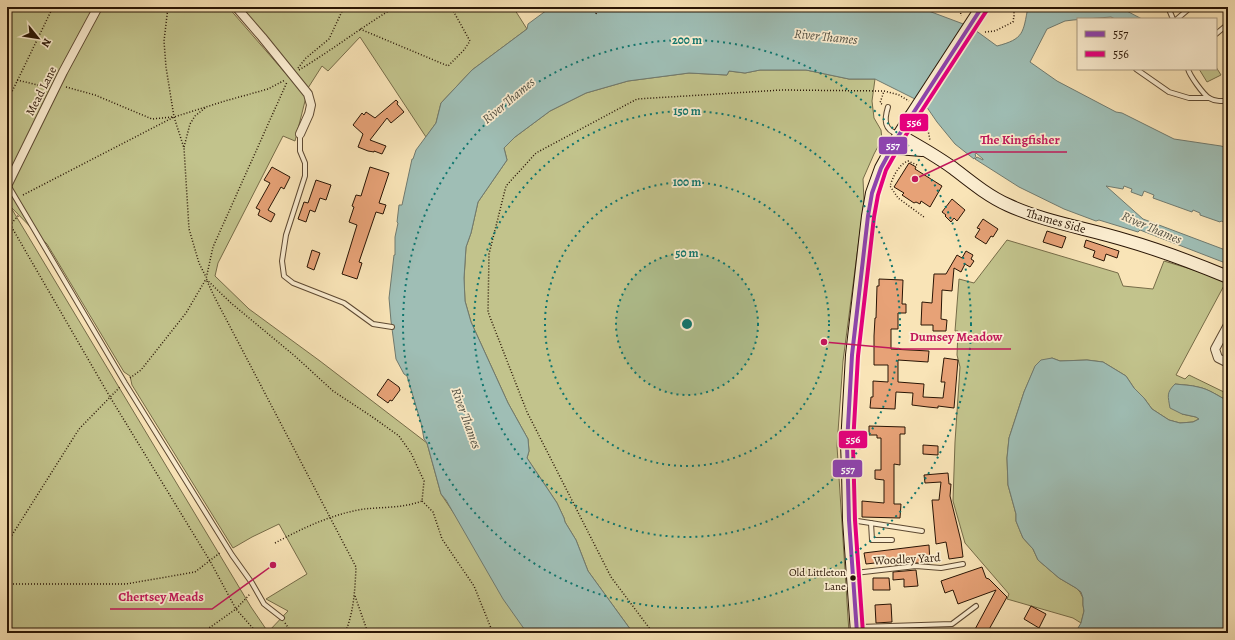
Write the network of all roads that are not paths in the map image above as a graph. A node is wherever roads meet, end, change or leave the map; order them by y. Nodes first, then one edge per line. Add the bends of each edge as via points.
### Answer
1 (98, 7) edge
2 (236, 7) edge
3 (982, 7) edge
4 (1168, 7) edge
5 (1191, 7) edge
6 (1173, 18) edge
7 (1178, 18) edge
8 (1228, 24) edge
9 (1217, 33) edge
10 (1137, 70) edge
11 (1188, 70) edge
12 (1209, 98) junction
13 (1228, 100) edge
14 (888, 107) road end
15 (300, 134) joint
16 (899, 135) junction
17 (929, 148) junction
18 (890, 151) junction
19 (7, 185) edge
20 (1228, 277) edge
21 (1228, 325) edge
22 (392, 327) dead end
23 (1228, 364) edge
24 (849, 520) junction
25 (871, 523) junction
26 (922, 531) dead end
27 (892, 540) dead end
28 (963, 564) dead end
29 (852, 573) junction
30 (976, 606) dead end
31 (282, 618) road end
32 (857, 630) edge

1 - 19 street, Mead Lane
2 - 15 street via 308,94 311,105
3 - 16 main road, bridge
4 - 6 lane
5 - 7 lane
8 - 9 lane
10 - 12 lane via 1168,92 1189,98
11 - 12 lane via 1194,81
12 - 13 lane via 1224,102
14 - 16 lane via 886,123 890,132
15 - 22 lane via 300,151 305,163 305,176 286,234 282,261 284,276 293,283 344,303 373,324
16 - 17 main road, Thames Side
16 - 18 main road
17 - 18 main road via 896,148
17 - 20 main road, Thames Side via 986,194 1008,205 1035,216 1175,256
18 - 24 main road via 872,193 852,355 847,444
19 - 31 lane via 228,549 264,604
21 - 23 street via 1215,349 1218,358
24 - 25 lane
24 - 29 main road
25 - 26 lane
25 - 27 lane via 872,540
28 - 29 lane, Woodley Yard via 941,568 916,566
29 - 32 main road
30 - 32 lane via 952,624

